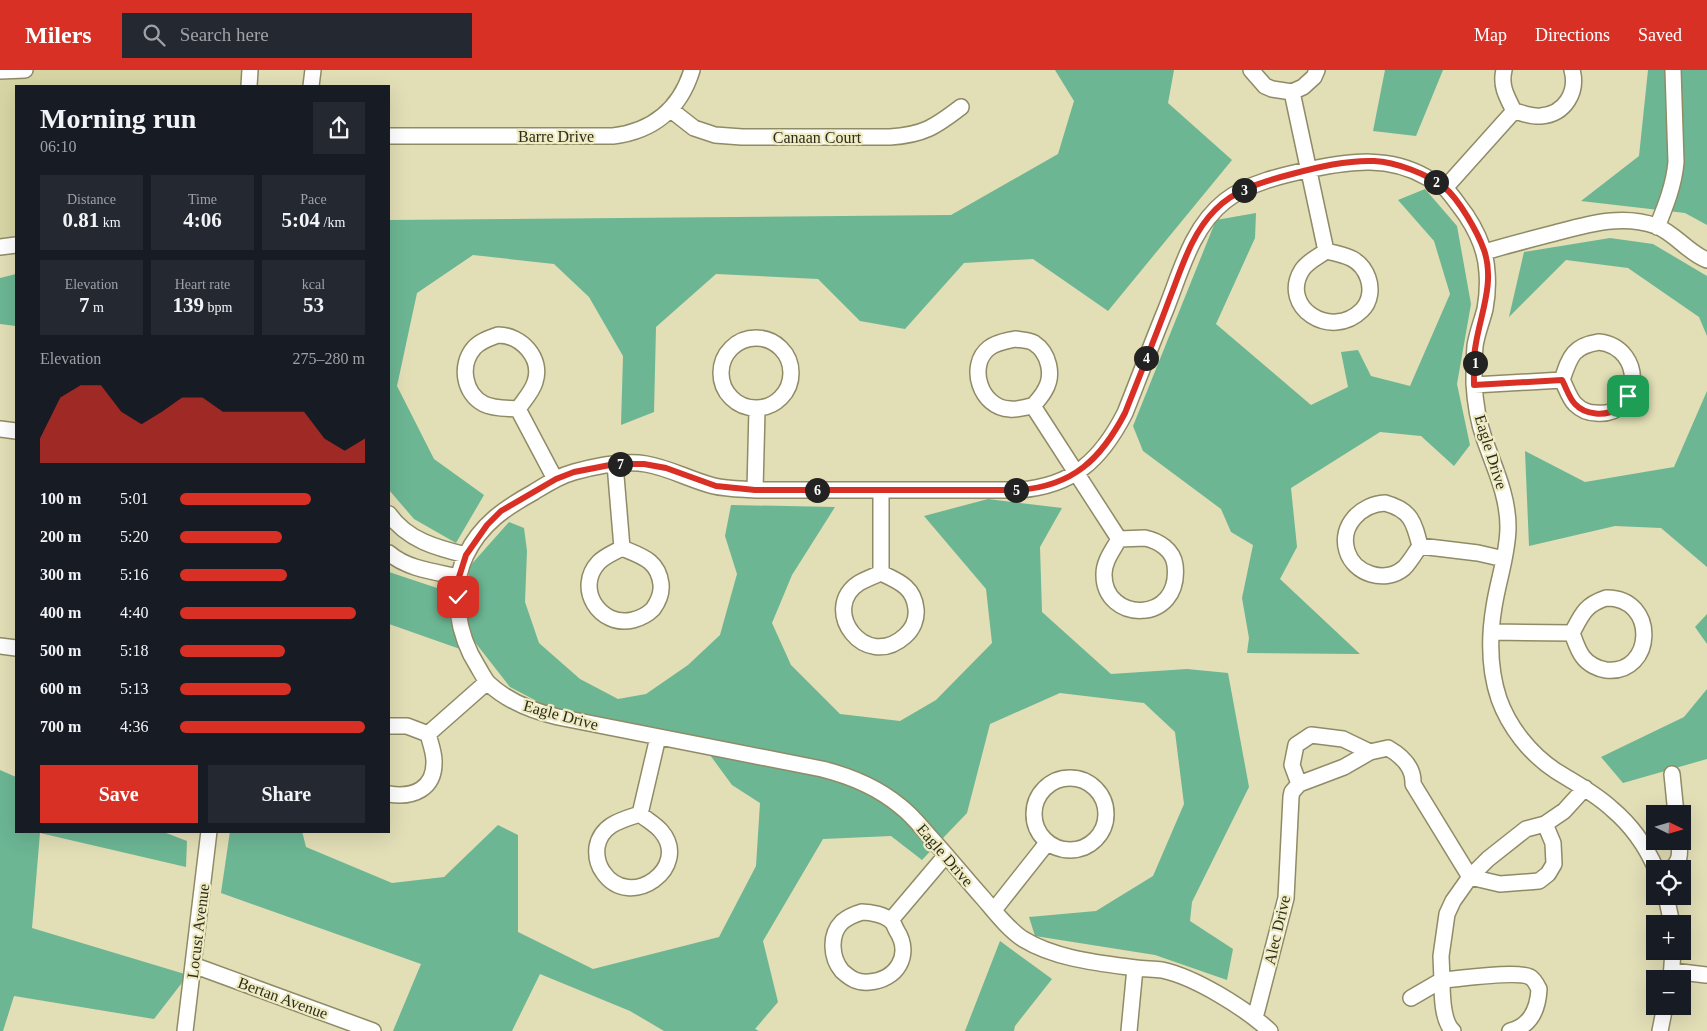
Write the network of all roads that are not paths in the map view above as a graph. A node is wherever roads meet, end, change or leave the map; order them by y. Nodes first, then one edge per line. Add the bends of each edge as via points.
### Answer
1 (25, 70) edge
2 (250, 70) edge
3 (313, 70) edge
4 (692, 70) edge
5 (1251, 70) edge
6 (1317, 70) edge
7 (1504, 70) edge
8 (1572, 70) edge
9 (1673, 70) edge
10 (0, 71) edge
11 (249, 85) edge
12 (311, 85) edge
13 (1292, 92) junction
14 (961, 107) dead end
15 (671, 110) junction
16 (1514, 111) junction
17 (390, 136) edge
18 (1309, 170) junction
19 (1445, 188) junction
20 (1657, 226) junction
21 (15, 245) edge
22 (0, 247) edge
23 (1326, 252) junction
24 (1485, 252) junction
25 (1707, 260) edge
26 (1562, 380) junction
27 (1474, 385) junction
28 (1033, 406) junction
29 (518, 408) junction
30 (757, 409) junction
31 (0, 430) edge
32 (15, 432) edge
33 (615, 464) junction
34 (1076, 472) junction
35 (556, 479) junction
36 (755, 490) junction
37 (881, 491) junction
38 (390, 515) edge
39 (1119, 539) junction
40 (1420, 546) junction
41 (622, 548) junction
42 (390, 554) edge
43 (466, 555) junction
44 (1504, 559) junction
45 (880, 573) junction
46 (459, 577) junction
47 (1491, 632) junction
48 (1572, 633) junction
49 (0, 646) edge
50 (15, 648) edge
51 (487, 682) junction
52 (390, 726) edge
53 (428, 734) junction
54 (658, 737) junction
55 (1370, 752) junction
56 (1672, 774) dead end
57 (1299, 784) junction
58 (1584, 788) junction
59 (390, 794) edge
60 (1675, 805) edge
61 (640, 814) junction
62 (1545, 824) junction
63 (209, 833) edge
64 (1047, 843) junction
65 (946, 855) junction
66 (1652, 860) edge
67 (1470, 877) junction
68 (994, 910) junction
69 (891, 920) junction
70 (193, 965) junction
71 (1135, 968) junction
72 (1691, 975) edge
73 (1706, 975) dead end
74 (1442, 980) junction
75 (1411, 998) dead end
76 (1663, 1015) edge
77 (1255, 1018) junction
78 (185, 1031) edge
79 (373, 1031) edge
80 (1129, 1031) edge
81 (1270, 1031) edge
82 (1453, 1031) edge
83 (1510, 1031) edge
84 (1660, 1031) edge

1 - 10 street
2 - 11 street
3 - 12 street
4 - 15 street, Barre Drive via 688,84
5 - 13 street via 1265,86
6 - 13 street via 1303,87
7 - 16 street via 1504,90
8 - 16 street via 1573,91 1562,107 1542,116
9 - 20 street via 1675,178
13 - 18 street
14 - 15 street, Canaan Court via 934,127 907,136 890,137 720,135 694,128
15 - 17 street, Barre Drive via 646,127 613,136
16 - 19 street
18 - 19 street, Eagle Drive via 1375,161 1408,168
18 - 23 street
18 - 34 street, Eagle Drive via 1262,182 1234,194 1206,220 1190,246 1122,419 1110,441
19 - 24 street, Eagle Drive via 1476,231
20 - 24 street via 1625,220 1601,221
20 - 25 street
21 - 22 street
23 - 23 street via 1309,262 1302,271 1298,282 1301,304 1320,320 1332,323 1346,321 1367,305 1370,282 1361,265 1352,258
24 - 27 street, Eagle Drive via 1486,301 1475,345
26 - 26 street via 1574,403 1581,409 1602,414 1621,406 1632,388 1633,377 1624,354 1616,347 1600,342 1588,343 1576,350 1569,359
26 - 27 street
27 - 44 street, Eagle Drive via 1478,421 1505,497 1508,528
28 - 28 street via 1049,381 1048,361 1043,352 1034,343 1015,339 989,348 979,367 978,382 985,396 1001,408
28 - 34 street
29 - 29 street via 536,381 534,359 516,339 498,335 473,349 465,379 473,396 482,403 490,407
29 - 35 street
30 - 30 street via 778,401 792,378 791,361 775,343 764,338 739,342 727,351 720,371 721,382 735,401
30 - 36 street
31 - 32 street
33 - 35 street, Eagle Drive
33 - 36 street, Eagle Drive via 666,468 716,486
33 - 41 street
34 - 37 street, Eagle Drive via 1059,482 1038,488
34 - 39 street
35 - 43 street, Eagle Drive via 501,511
36 - 37 street, Eagle Drive
37 - 45 street
38 - 43 street via 401,528 425,543
39 - 39 street via 1145,538 1162,544 1169,552 1174,562 1174,588 1157,606 1135,611 1111,596 1104,573
40 - 40 street via 1413,522 1406,513 1386,503 1358,513 1346,538 1346,550 1354,564 1374,576 1385,576 1405,567
40 - 44 street
41 - 41 street via 600,561 588,589 594,606 604,615 626,622 650,612 662,588 655,566 648,558
42 - 46 street via 424,570
43 - 46 street, Eagle Drive
44 - 47 street, Eagle Drive
45 - 45 street via 851,590 844,607 848,629 863,643 879,647 896,644 907,634 917,614 907,588
46 - 51 street, Eagle Drive via 461,632 467,649
47 - 48 street
47 - 58 street, Eagle Drive via 1491,669 1499,699 1511,724 1542,761
48 - 48 street via 1583,657 1592,666 1608,670 1629,665 1635,660 1644,640 1639,614 1628,602 1615,598 1595,601 1588,606
49 - 50 street
51 - 53 street
51 - 54 street, Eagle Drive via 506,697 534,711
52 - 53 street via 407,726
53 - 59 street via 434,759 430,779 424,787 411,794
54 - 61 street
54 - 65 street, Eagle Drive via 822,769 851,778 900,806
55 - 57 street via 1344,767
55 - 57 street via 1343,738 1311,735 1296,745 1292,765
55 - 67 street via 1388,748 1406,763 1414,773 1413,784
56 - 60 street
57 - 77 street, Alec Drive via 1291,797 1286,898
58 - 62 street via 1564,811
58 - 66 street, Eagle Drive via 1630,826
61 - 61 street via 614,823 600,839 598,866 607,879 618,886 645,886 654,881 666,866 669,856 664,836
62 - 67 street via 1526,829
62 - 67 street via 1553,844 1554,864 1539,881 1500,884
63 - 70 street, Locust Avenue
64 - 64 street via 1059,849 1074,850 1087,846 1100,834 1106,817 1100,796 1093,787 1083,781 1064,779 1040,792 1034,813 1036,824
64 - 68 street
65 - 68 street, Eagle Drive
65 - 69 street
67 - 74 street via 1452,901 1447,914 1441,956
68 - 71 street, Eagle Drive via 1015,933 1039,947 1063,956
69 - 69 street via 862,912 852,915 837,928 834,956 841,969 853,980 875,982 897,969 902,960 902,938
70 - 78 street, Locust Avenue
70 - 79 street, Bertan Avenue
71 - 77 street, Eagle Drive via 1175,974 1214,992
71 - 80 street
72 - 73 street
74 - 75 street
74 - 82 street via 1443,1006
74 - 83 street via 1514,974 1532,978 1540,990 1536,1012 1519,1029
76 - 84 street
77 - 81 street, Eagle Drive

